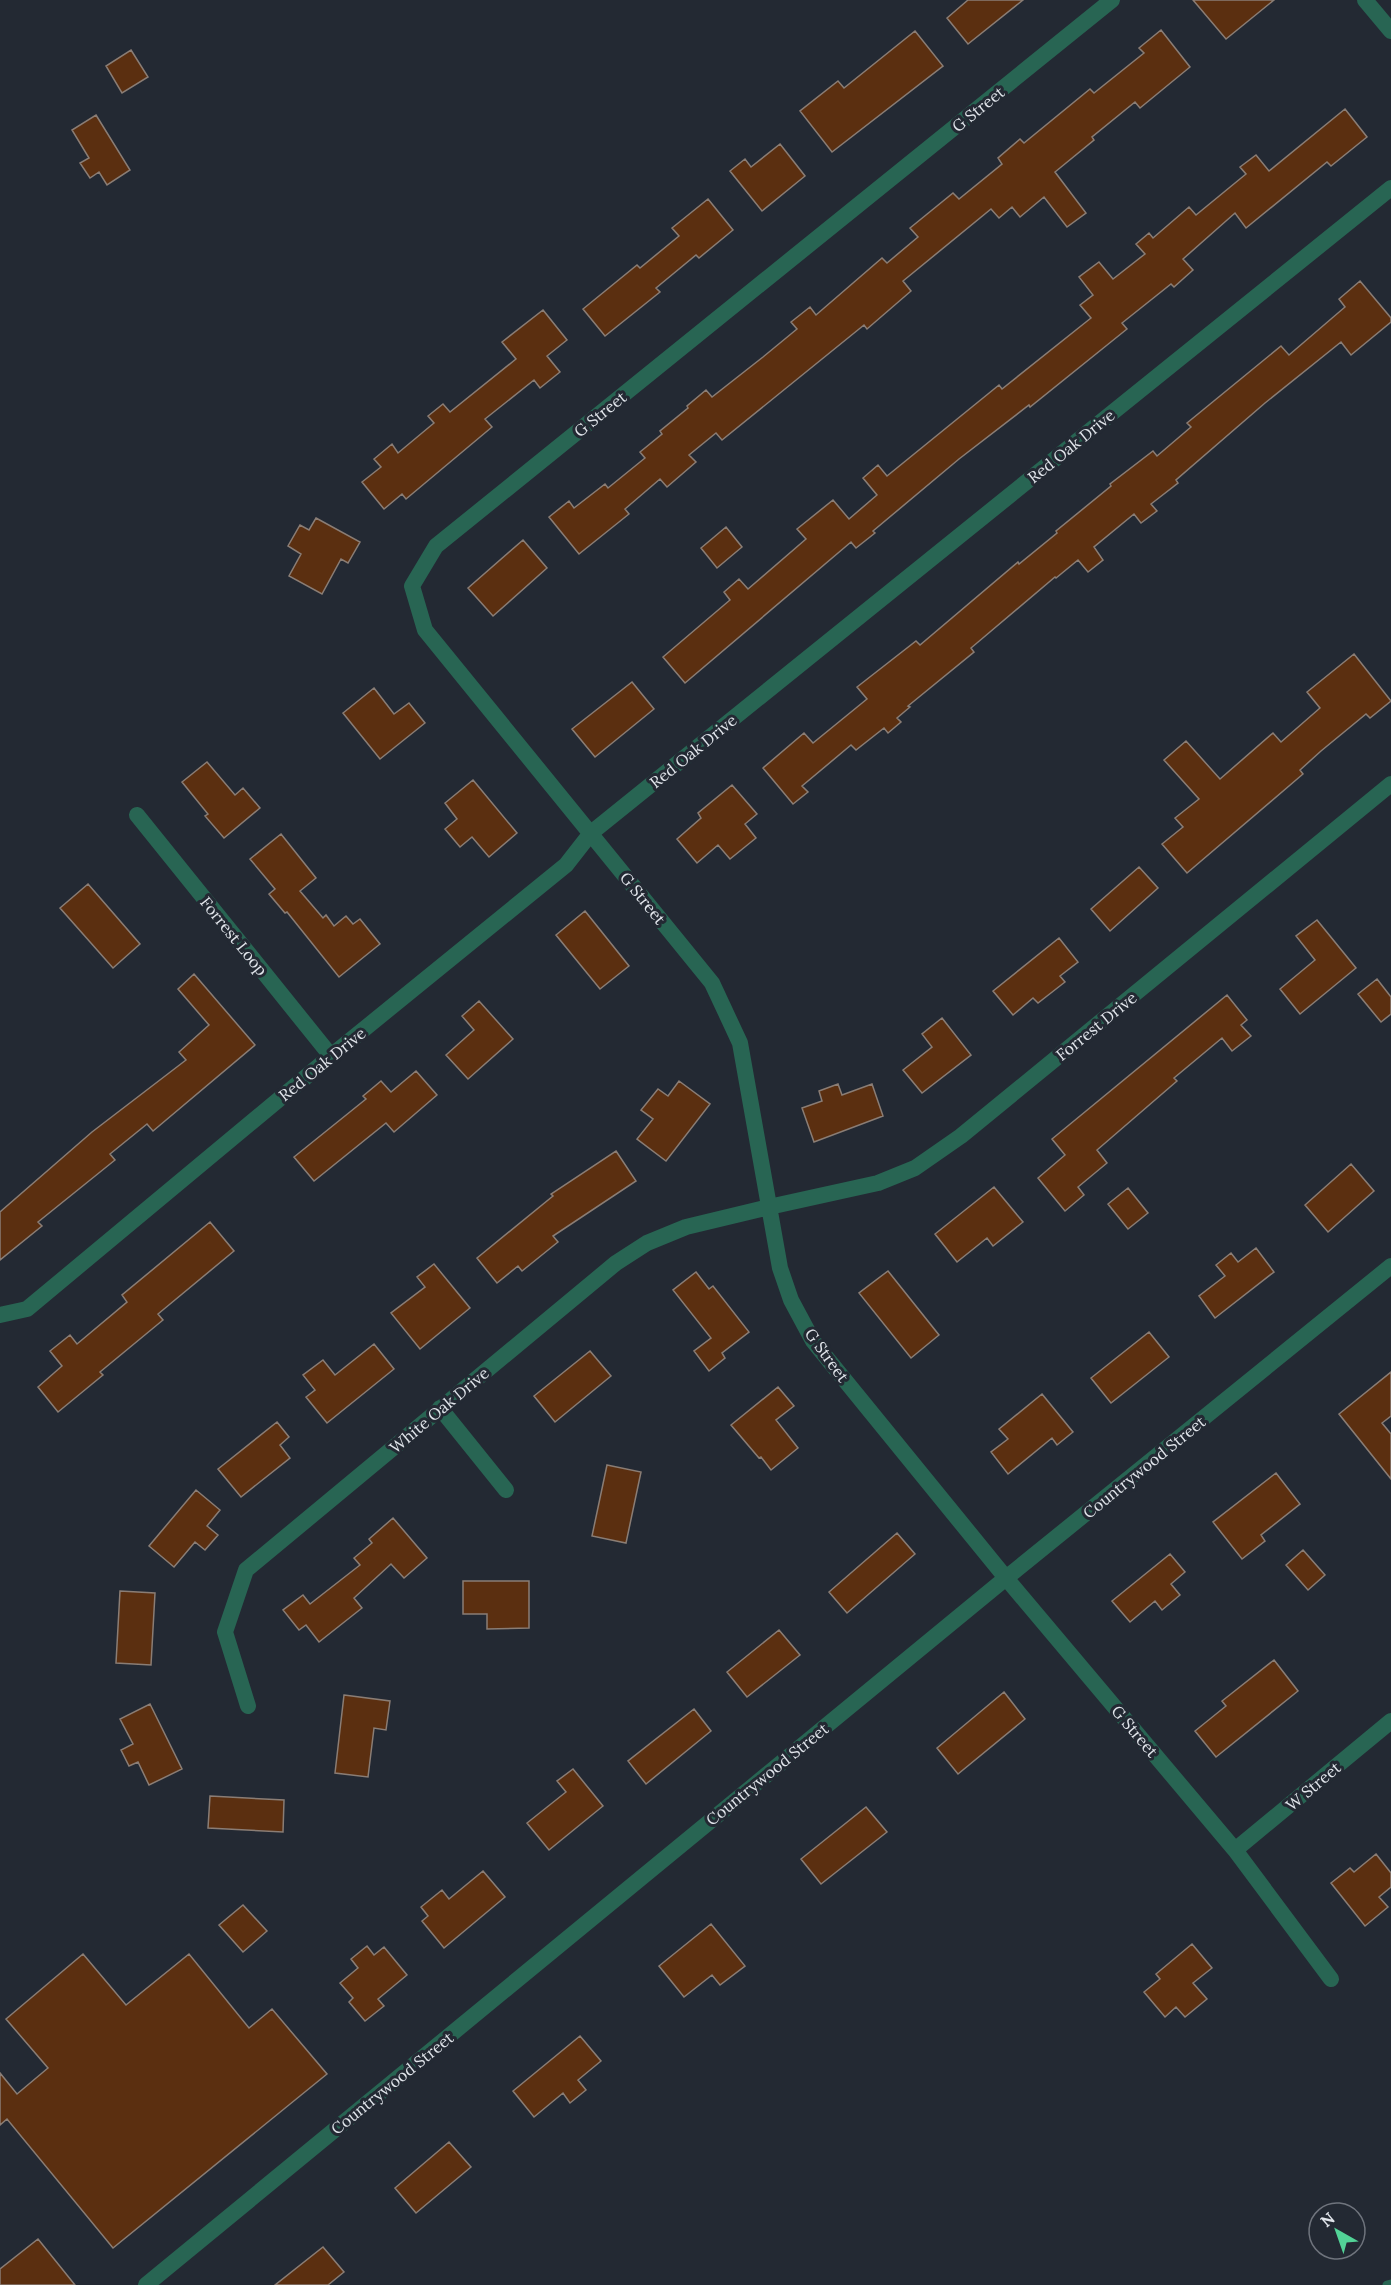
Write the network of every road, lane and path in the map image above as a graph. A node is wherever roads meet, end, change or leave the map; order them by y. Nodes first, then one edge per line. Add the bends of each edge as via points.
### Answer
1 (1112, 0) edge
2 (1365, 0) edge
3 (1391, 31) edge
4 (1391, 188) edge
5 (1391, 784) edge
6 (137, 815) dead end
7 (591, 834) junction
8 (331, 1056) junction
9 (769, 1207) junction
10 (1391, 1266) edge
11 (0, 1315) edge
12 (440, 1408) junction
13 (506, 1490) dead end
14 (1006, 1578) junction
15 (248, 1706) dead end
16 (1391, 1721) edge
17 (1235, 1850) junction
18 (1331, 1979) dead end
19 (146, 2285) edge

1 - 7 street, G Street via 436,546 412,586 425,630
2 - 3 street
4 - 7 street, Red Oak Drive
5 - 9 street, Forrest Drive via 961,1136 915,1168 878,1183
6 - 8 street, Forrest Loop
7 - 8 street, Red Oak Drive via 566,865
7 - 9 street, G Street via 712,983 740,1043
8 - 11 street, Red Oak Drive via 27,1309
9 - 12 street, White Oak Drive via 686,1227 647,1243 616,1263
9 - 14 street, G Street via 780,1268 813,1341
10 - 14 street, Countrywood Street
12 - 13 street
12 - 15 street, White Oak Drive via 246,1570 225,1632
14 - 17 street, G Street
14 - 19 street, Countrywood Street
16 - 17 street, W Street
17 - 18 street, G Street

